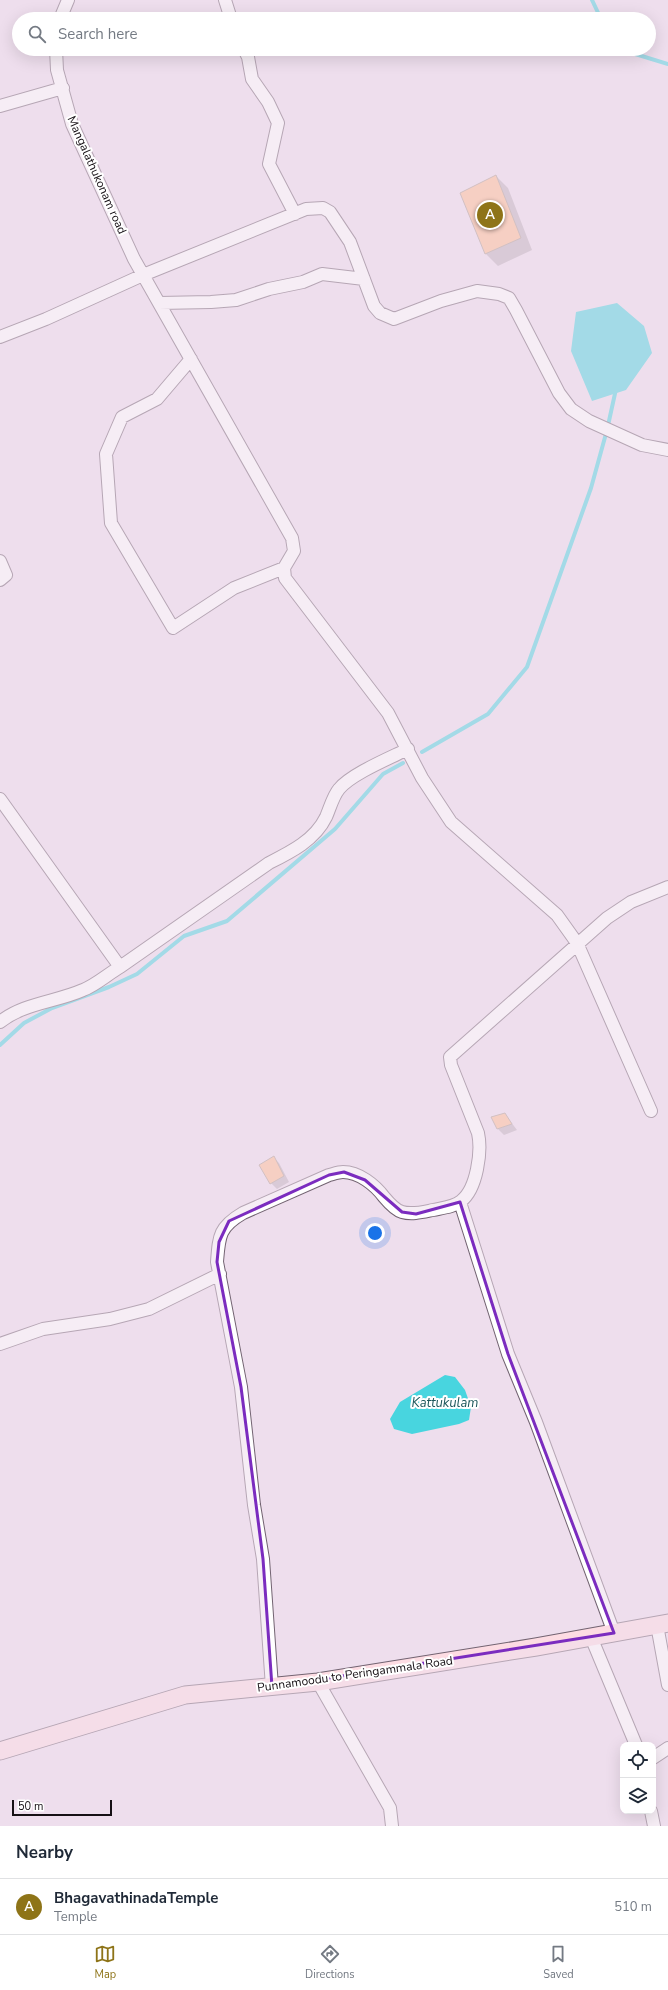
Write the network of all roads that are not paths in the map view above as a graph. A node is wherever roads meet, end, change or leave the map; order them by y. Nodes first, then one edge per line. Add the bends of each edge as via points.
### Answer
1 (68, 0) edge
2 (225, 0) edge
3 (63, 12) edge
4 (229, 12) edge
5 (56, 56) edge
6 (248, 56) edge
7 (63, 88) junction
8 (0, 106) edge
9 (295, 214) junction
10 (143, 275) junction
11 (359, 279) junction
12 (159, 303) junction
13 (0, 337) edge
14 (191, 359) junction
15 (668, 450) edge
16 (0, 561) edge
17 (284, 568) junction
18 (0, 580) edge
19 (408, 749) junction
20 (0, 798) edge
21 (668, 887) edge
22 (577, 943) junction
23 (120, 967) junction
24 (0, 1022) edge
25 (650, 1112) dead end
26 (460, 1202) junction
27 (220, 1274) junction
28 (0, 1344) edge
29 (662, 1624) edge
30 (614, 1633) junction
31 (591, 1637) junction
32 (318, 1682) junction
33 (668, 1685) edge
34 (272, 1688) junction
35 (635, 1742) edge
36 (668, 1748) edge
37 (0, 1751) edge
38 (656, 1756) edge
39 (652, 1814) edge
40 (392, 1826) edge
41 (654, 1826) edge

1 - 3 street
2 - 4 street
5 - 7 street, Mangalathukonam road via 57,70
6 - 9 street via 252,79 268,102 278,123 269,164
7 - 8 street
7 - 10 street, Mangalathukonam road via 72,124
9 - 10 street
9 - 11 street via 314,207 324,208 330,212 350,242
10 - 12 street, Mangalathukonam road
10 - 13 street
11 - 12 street via 322,274 303,282 268,289 236,300
11 - 15 street via 374,306 394,319 441,301 477,292 499,294 509,298 558,393 571,409 588,422 642,445
12 - 14 street, Mangalathukonam road
14 - 17 street, Mangalathukonam road via 292,538 294,551
14 - 17 street via 157,399 122,417 106,454 110,523 173,628 234,588
16 - 18 street via 6,575
17 - 19 street via 285,578 294,592 388,713
19 - 22 street via 422,778 451,822 557,915
19 - 23 street via 353,778 338,789 325,819 314,835 292,852 270,863
20 - 23 street
21 - 22 street via 631,902
22 - 25 street
22 - 26 street via 450,1057 480,1143 480,1154 470,1191
23 - 24 street via 85,990 27,1007
26 - 27 street via 416,1214 402,1212 393,1207 365,1180 344,1172 328,1175 229,1221 222,1231 219,1242 217,1262
26 - 30 street via 508,1354 536,1422
27 - 28 street via 149,1309 110,1319 43,1330
27 - 34 street via 241,1386 254,1505 263,1559
29 - 30 main road, Punnamoodu to Peringammala Road
29 - 33 street
30 - 31 main road, Punnamoodu to Peringammala Road
31 - 32 main road, Punnamoodu to Peringammala Road
31 - 35 street
32 - 34 main road, Punnamoodu to Peringammala Road
32 - 40 street via 390,1808
34 - 37 main road, Punnamoodu to Peringammala Road via 185,1695
36 - 38 street
39 - 41 street

